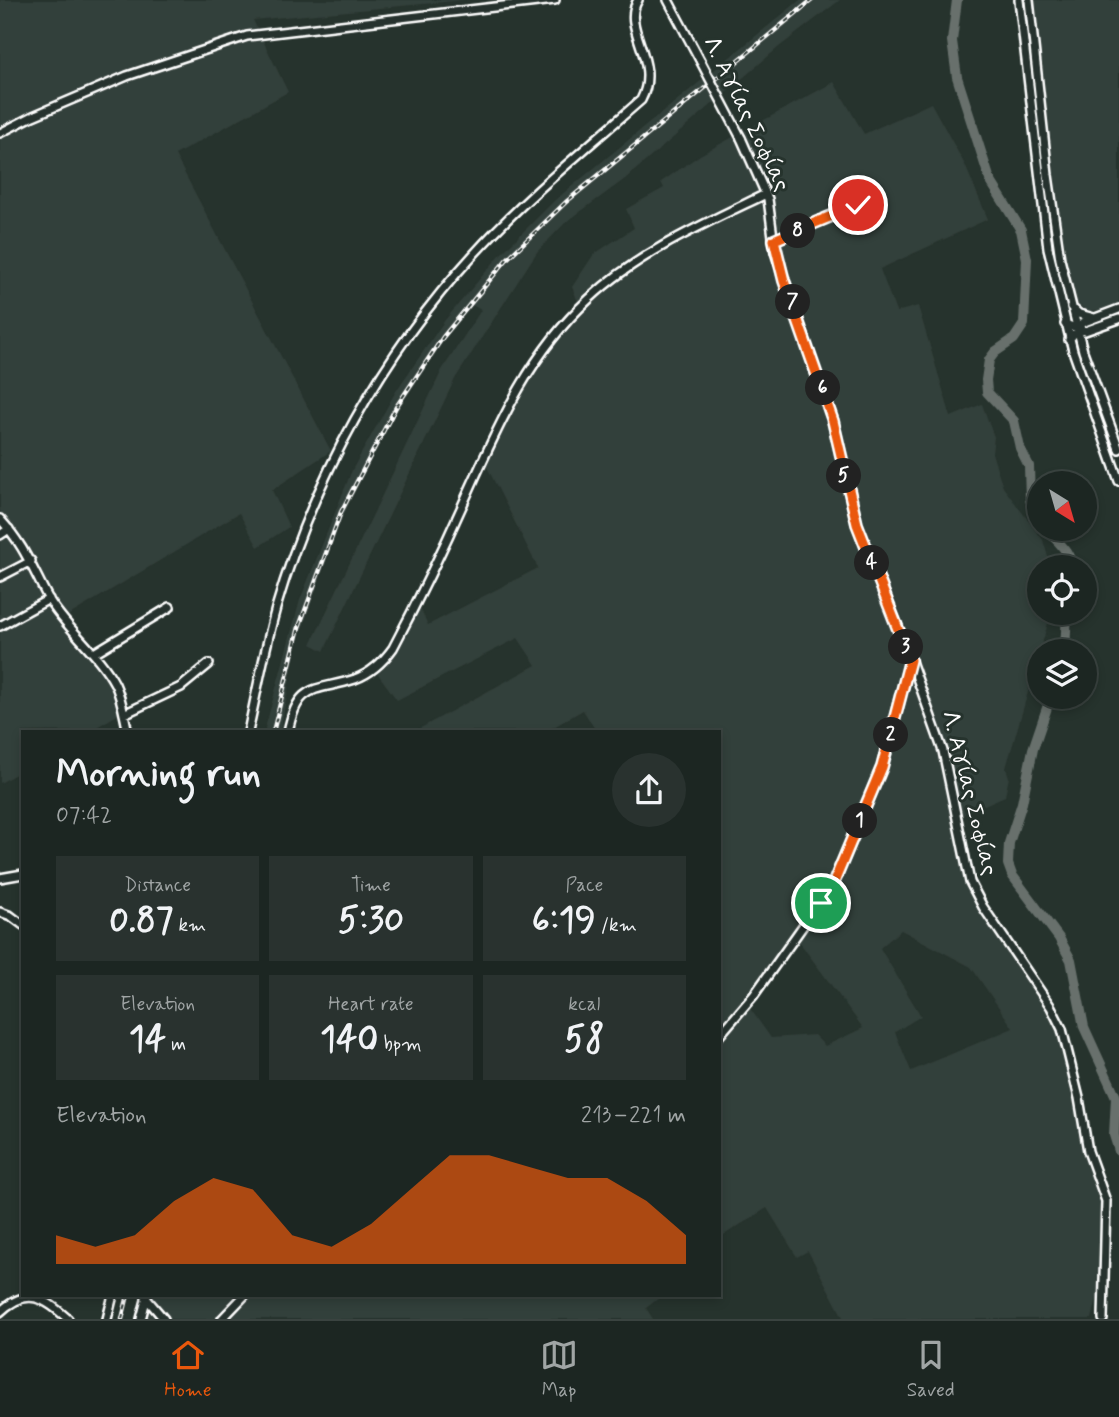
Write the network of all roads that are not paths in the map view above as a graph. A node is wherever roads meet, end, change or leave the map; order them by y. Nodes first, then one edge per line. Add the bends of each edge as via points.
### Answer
1 (555, 0) edge
2 (668, 0) edge
3 (1019, 0) edge
4 (1028, 0) edge
5 (636, 1) edge
6 (0, 133) edge
7 (766, 194) junction
8 (858, 205) dead end
9 (774, 240) junction
10 (1071, 306) junction
11 (1119, 309) edge
12 (1095, 318) junction
13 (1119, 319) edge
14 (1065, 324) junction
15 (1098, 327) junction
16 (1077, 330) junction
17 (1069, 340) junction
18 (1083, 351) junction
19 (1119, 449) edge
20 (1119, 481) edge
21 (0, 519) edge
22 (9, 529) junction
23 (0, 535) edge
24 (31, 561) junction
25 (0, 577) edge
26 (49, 599) junction
27 (170, 607) dead end
28 (0, 626) edge
29 (94, 653) junction
30 (910, 660) junction
31 (209, 664) dead end
32 (124, 714) junction
33 (128, 730) edge
34 (248, 730) edge
35 (289, 730) edge
36 (21, 874) edge
37 (0, 878) edge
38 (0, 912) edge
39 (21, 923) edge
40 (721, 1034) edge
41 (112, 1297) edge
42 (146, 1297) edge
43 (243, 1297) edge
44 (0, 1311) edge
45 (68, 1319) edge
46 (107, 1319) edge
47 (141, 1319) edge
48 (164, 1319) edge
49 (222, 1319) edge
50 (1104, 1319) edge

1 - 6 street via 247,36 127,76
2 - 7 street, Λ. Αγίας Σοφίας, bridge
3 - 14 street via 1044,230
4 - 10 street via 1055,228
5 - 34 street via 633,12 649,76 641,100 531,196 474,255 398,350 348,431 296,545 276,607
7 - 9 street, Λ. Αγίας Σοφίας
7 - 35 street via 643,258 574,313 524,378 498,426 393,648 367,674 309,691 295,709
8 - 9 street
9 - 30 street, Λ. Αγίας Σοφίας via 833,421 857,524
10 - 12 street via 1079,314
10 - 16 street
11 - 12 street
12 - 16 street
13 - 15 street
14 - 16 street
14 - 17 street
15 - 16 street
15 - 18 street
16 - 17 street
16 - 18 street
17 - 20 street
18 - 19 street
21 - 22 street
22 - 23 street
22 - 24 street
24 - 25 street
24 - 26 street
26 - 28 street
26 - 29 street
27 - 29 street
29 - 32 street via 114,682
30 - 40 street via 882,767 834,882
30 - 50 street, Λ. Αγίας Σοφίας via 943,751 970,882 1062,1029 1088,1151 1106,1201
31 - 32 street via 181,687
32 - 33 street
36 - 37 street
38 - 39 street
41 - 46 street
42 - 47 street
42 - 48 street
43 - 49 street
44 - 45 street via 32,1297 47,1301

